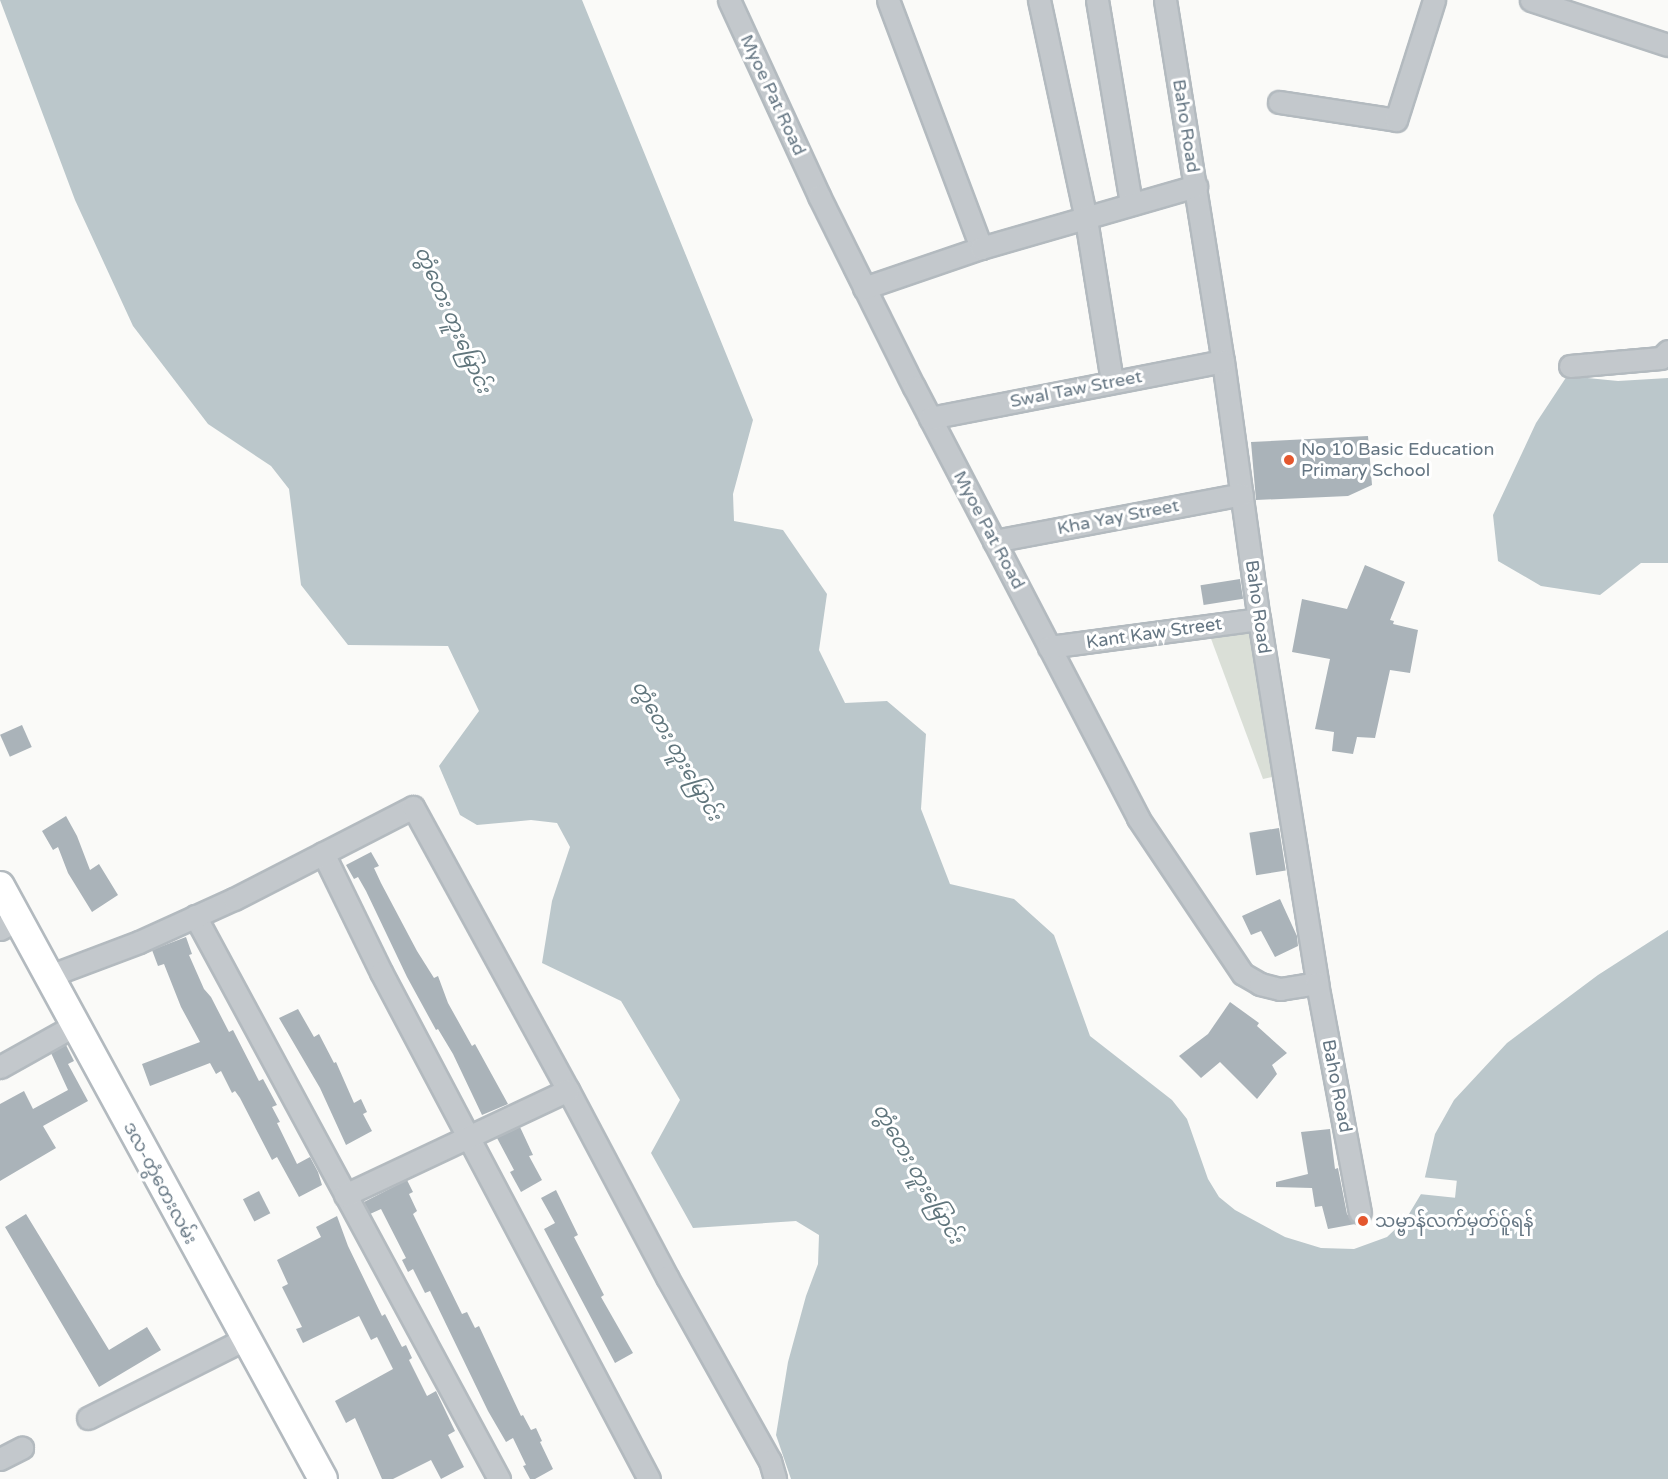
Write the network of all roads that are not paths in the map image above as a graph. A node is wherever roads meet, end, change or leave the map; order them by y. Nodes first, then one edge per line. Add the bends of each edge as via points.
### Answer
1 (729, 0) edge
2 (888, 0) edge
3 (1039, 0) edge
4 (1097, 0) edge
5 (1165, 0) edge
6 (1434, 0) edge
7 (1531, 0) edge
8 (1668, 45) edge
9 (1279, 102) dead end
10 (1196, 186) junction
11 (1131, 204) junction
12 (1086, 219) junction
13 (981, 248) junction
14 (864, 288) junction
15 (1668, 351) edge
16 (1223, 360) junction
17 (1570, 366) dead end
18 (1112, 382) junction
19 (930, 418) junction
20 (1242, 494) junction
21 (994, 541) junction
22 (1259, 620) junction
23 (1049, 647) junction
24 (323, 853) junction
25 (0, 886) edge
26 (195, 916) junction
27 (9, 924) edge
28 (49, 976) junction
29 (1317, 983) junction
30 (75, 1025) junction
31 (0, 1067) edge
32 (568, 1090) junction
33 (468, 1137) junction
34 (345, 1195) junction
35 (1360, 1212) dead end
36 (245, 1339) junction
37 (88, 1419) dead end
38 (22, 1448) dead end
39 (0, 1459) edge
40 (323, 1479) edge
41 (499, 1479) edge
42 (650, 1479) edge
43 (775, 1479) edge

1 - 14 street, Myoe Pat Road
2 - 13 street
3 - 12 street
4 - 11 street
5 - 10 street, Baho Road
6 - 9 street via 1396,120
7 - 8 street
10 - 11 street
10 - 16 street, Baho Road
11 - 12 street
12 - 13 street
12 - 18 street
13 - 14 street
14 - 19 street, Myoe Pat Road
15 - 17 street via 1661,358
16 - 18 street, Swal Taw Street
16 - 20 street, Baho Road
18 - 19 street, Swal Taw Street
19 - 21 street, Myoe Pat Road
20 - 21 street, Kha Yay Street
20 - 22 street, Baho Road
21 - 23 street, Myoe Pat Road
22 - 23 street, Kant Kaw Street
22 - 29 street, Baho Road
23 - 29 street, Myoe Pat Road via 1138,818 1243,974 1280,989
24 - 26 street
24 - 32 street via 413,807
24 - 33 street
25 - 27 main road, ဒလ-တွံတေးလမ်း
26 - 28 street
26 - 34 street
27 - 28 main road, ဒလ-တွံတေးလမ်း
28 - 30 main road, ဒလ-တွံတေးလမ်း
29 - 35 street, Baho Road
30 - 31 street
30 - 36 main road, ဒလ-တွံတေးလမ်း
32 - 33 street
32 - 43 street via 770,1461
33 - 34 street
33 - 42 street
34 - 41 street
36 - 37 street
36 - 40 main road, ဒလ-တွံတေးလမ်း
38 - 39 street

